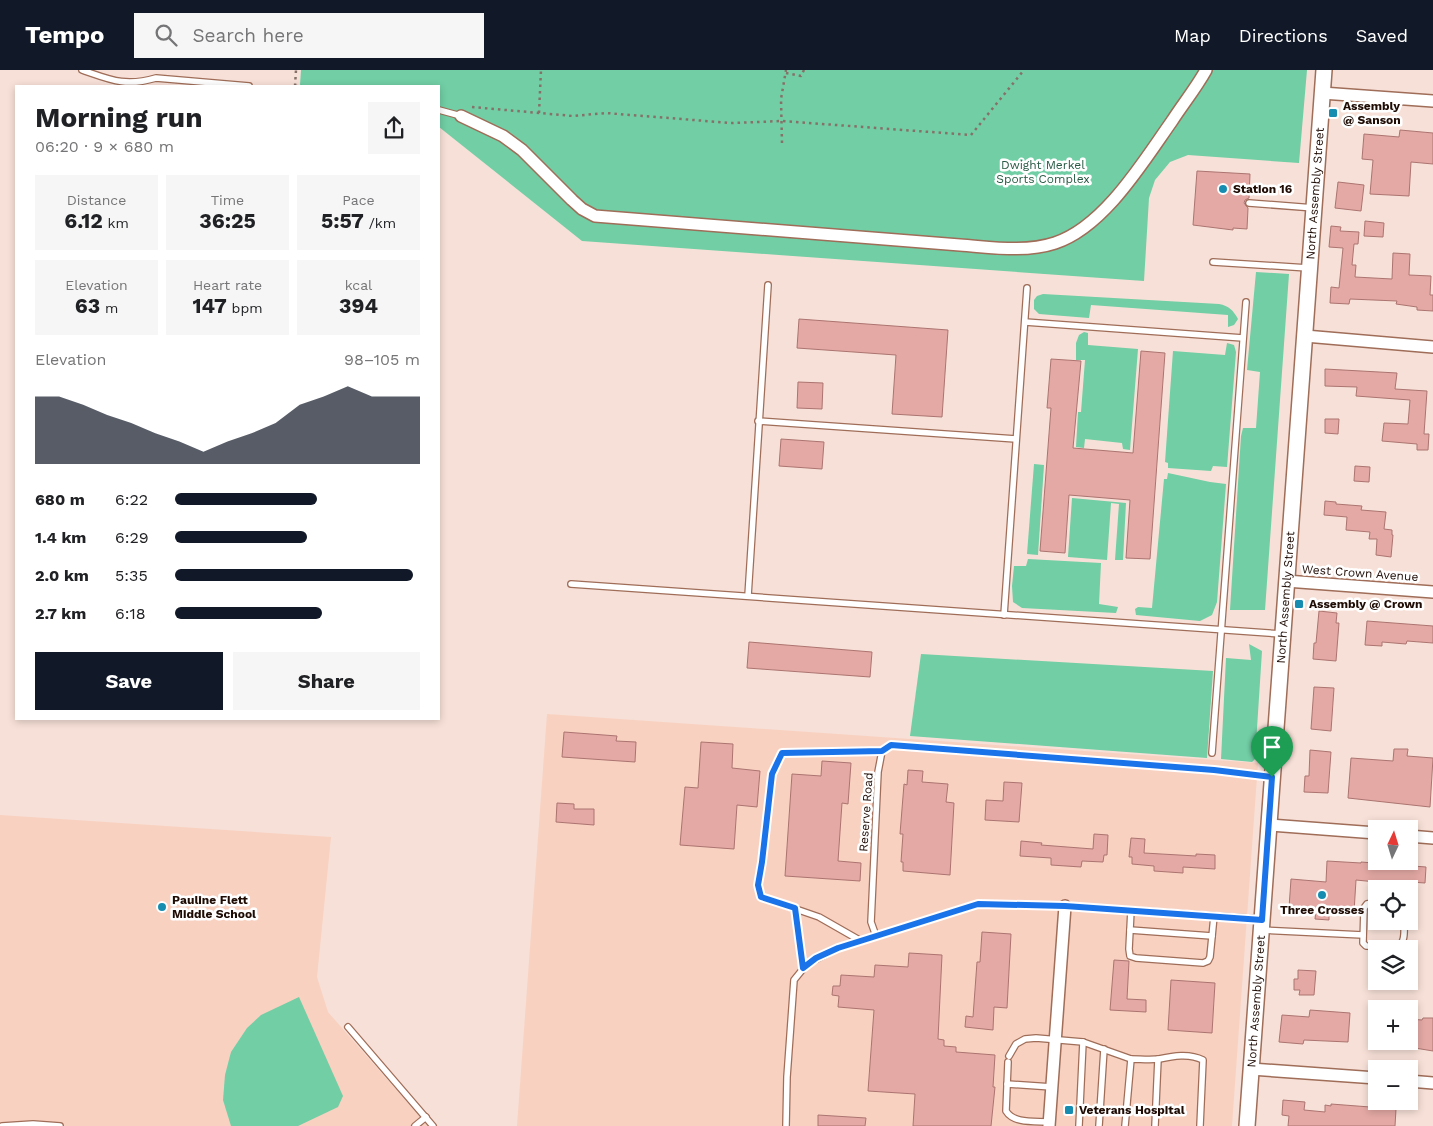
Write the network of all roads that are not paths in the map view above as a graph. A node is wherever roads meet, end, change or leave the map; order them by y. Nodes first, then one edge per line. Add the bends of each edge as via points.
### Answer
1 (82, 70) edge
2 (1206, 70) edge
3 (1324, 70) edge
4 (237, 85) edge
5 (1322, 93) junction
6 (1433, 101) edge
7 (440, 110) edge
8 (460, 116) joint
9 (1248, 203) dead end
10 (1314, 208) junction
11 (1213, 262) dead end
12 (1310, 268) junction
13 (768, 285) dead end
14 (1027, 288) dead end
15 (1246, 302) dead end
16 (1024, 322) junction
17 (1305, 336) junction
18 (1243, 338) junction
19 (1433, 347) edge
20 (758, 421) junction
21 (1016, 439) junction
22 (1286, 581) junction
23 (571, 584) dead end
24 (1433, 592) edge
25 (748, 596) junction
26 (1004, 615) junction
27 (1222, 630) junction
28 (1282, 634) junction
29 (882, 751) junction
30 (1212, 753) dead end
31 (1272, 777) junction
32 (1268, 825) junction
33 (1368, 832) edge
34 (1418, 837) edge
35 (1433, 838) edge
36 (1368, 904) edge
37 (1065, 906) junction
38 (795, 908) junction
39 (1131, 910) junction
40 (1214, 916) junction
41 (1262, 925) junction
42 (1130, 930) junction
43 (1404, 930) edge
44 (1363, 935) junction
45 (876, 936) junction
46 (1212, 936) junction
47 (861, 941) junction
48 (803, 968) junction
49 (348, 1027) dead end
50 (1056, 1040) junction
51 (1084, 1042) junction
52 (1104, 1049) junction
53 (1130, 1059) junction
54 (1158, 1059) junction
55 (1251, 1069) junction
56 (1368, 1077) edge
57 (1418, 1082) edge
58 (1433, 1083) edge
59 (1007, 1084) junction
60 (1052, 1087) junction
61 (426, 1117) junction
62 (1049, 1124) edge
63 (2, 1126) edge
64 (60, 1126) edge
65 (415, 1126) edge
66 (434, 1126) edge
67 (786, 1126) edge
68 (1079, 1126) edge
69 (1099, 1126) edge
70 (1125, 1126) edge
71 (1155, 1126) edge
72 (1200, 1126) edge
73 (1247, 1126) edge

1 - 4 lane via 127,83 142,83 156,78
2 - 8 street via 1110,205 1072,235 1055,243 1019,248 594,216 572,200 522,150 503,136
3 - 5 main road, North Assembly Street
5 - 6 street
5 - 10 main road, North Assembly Street
7 - 8 lane
9 - 10 lane
10 - 12 main road, North Assembly Street
11 - 12 lane
12 - 17 main road, North Assembly Street
13 - 20 lane
14 - 16 lane
15 - 18 lane
16 - 18 lane
16 - 21 lane
17 - 19 street
17 - 22 main road, North Assembly Street
18 - 27 lane
20 - 21 lane
20 - 25 lane
21 - 26 lane
22 - 24 street, West Crown Avenue
22 - 28 main road, North Assembly Street
23 - 25 lane
25 - 26 lane
26 - 27 lane
27 - 28 lane
27 - 30 lane
28 - 31 main road, North Assembly Street
29 - 31 lane via 891,745
29 - 38 lane via 782,753 772,774 758,885 761,897
29 - 45 lane, Reserve Road via 871,890 871,922
31 - 32 main road, North Assembly Street
32 - 33 street
32 - 41 main road, North Assembly Street
34 - 35 street
36 - 44 lane via 1364,908
37 - 39 lane
37 - 45 lane via 978,904
37 - 50 street
38 - 47 lane via 819,917
38 - 48 lane
39 - 40 lane
39 - 42 lane
40 - 41 lane
40 - 46 lane
41 - 44 lane
41 - 55 main road, North Assembly Street
42 - 46 lane
42 - 46 lane via 1130,956 1203,963 1210,957
43 - 44 lane via 1403,942 1396,948 1366,946
45 - 47 lane
47 - 48 lane via 816,958
48 - 67 lane via 794,980 786,1077
49 - 61 lane
50 - 51 lane
50 - 59 lane via 1025,1039 1016,1044 1009,1059
50 - 60 street
51 - 52 lane
51 - 68 lane
52 - 53 lane
52 - 69 lane
53 - 54 lane
53 - 70 lane
54 - 71 lane
54 - 72 lane via 1172,1055 1203,1060
55 - 56 street
55 - 73 main road, North Assembly Street
57 - 58 street
59 - 60 lane
59 - 62 lane via 1006,1111 1009,1117
60 - 62 street
61 - 65 lane
61 - 66 lane
63 - 64 lane

